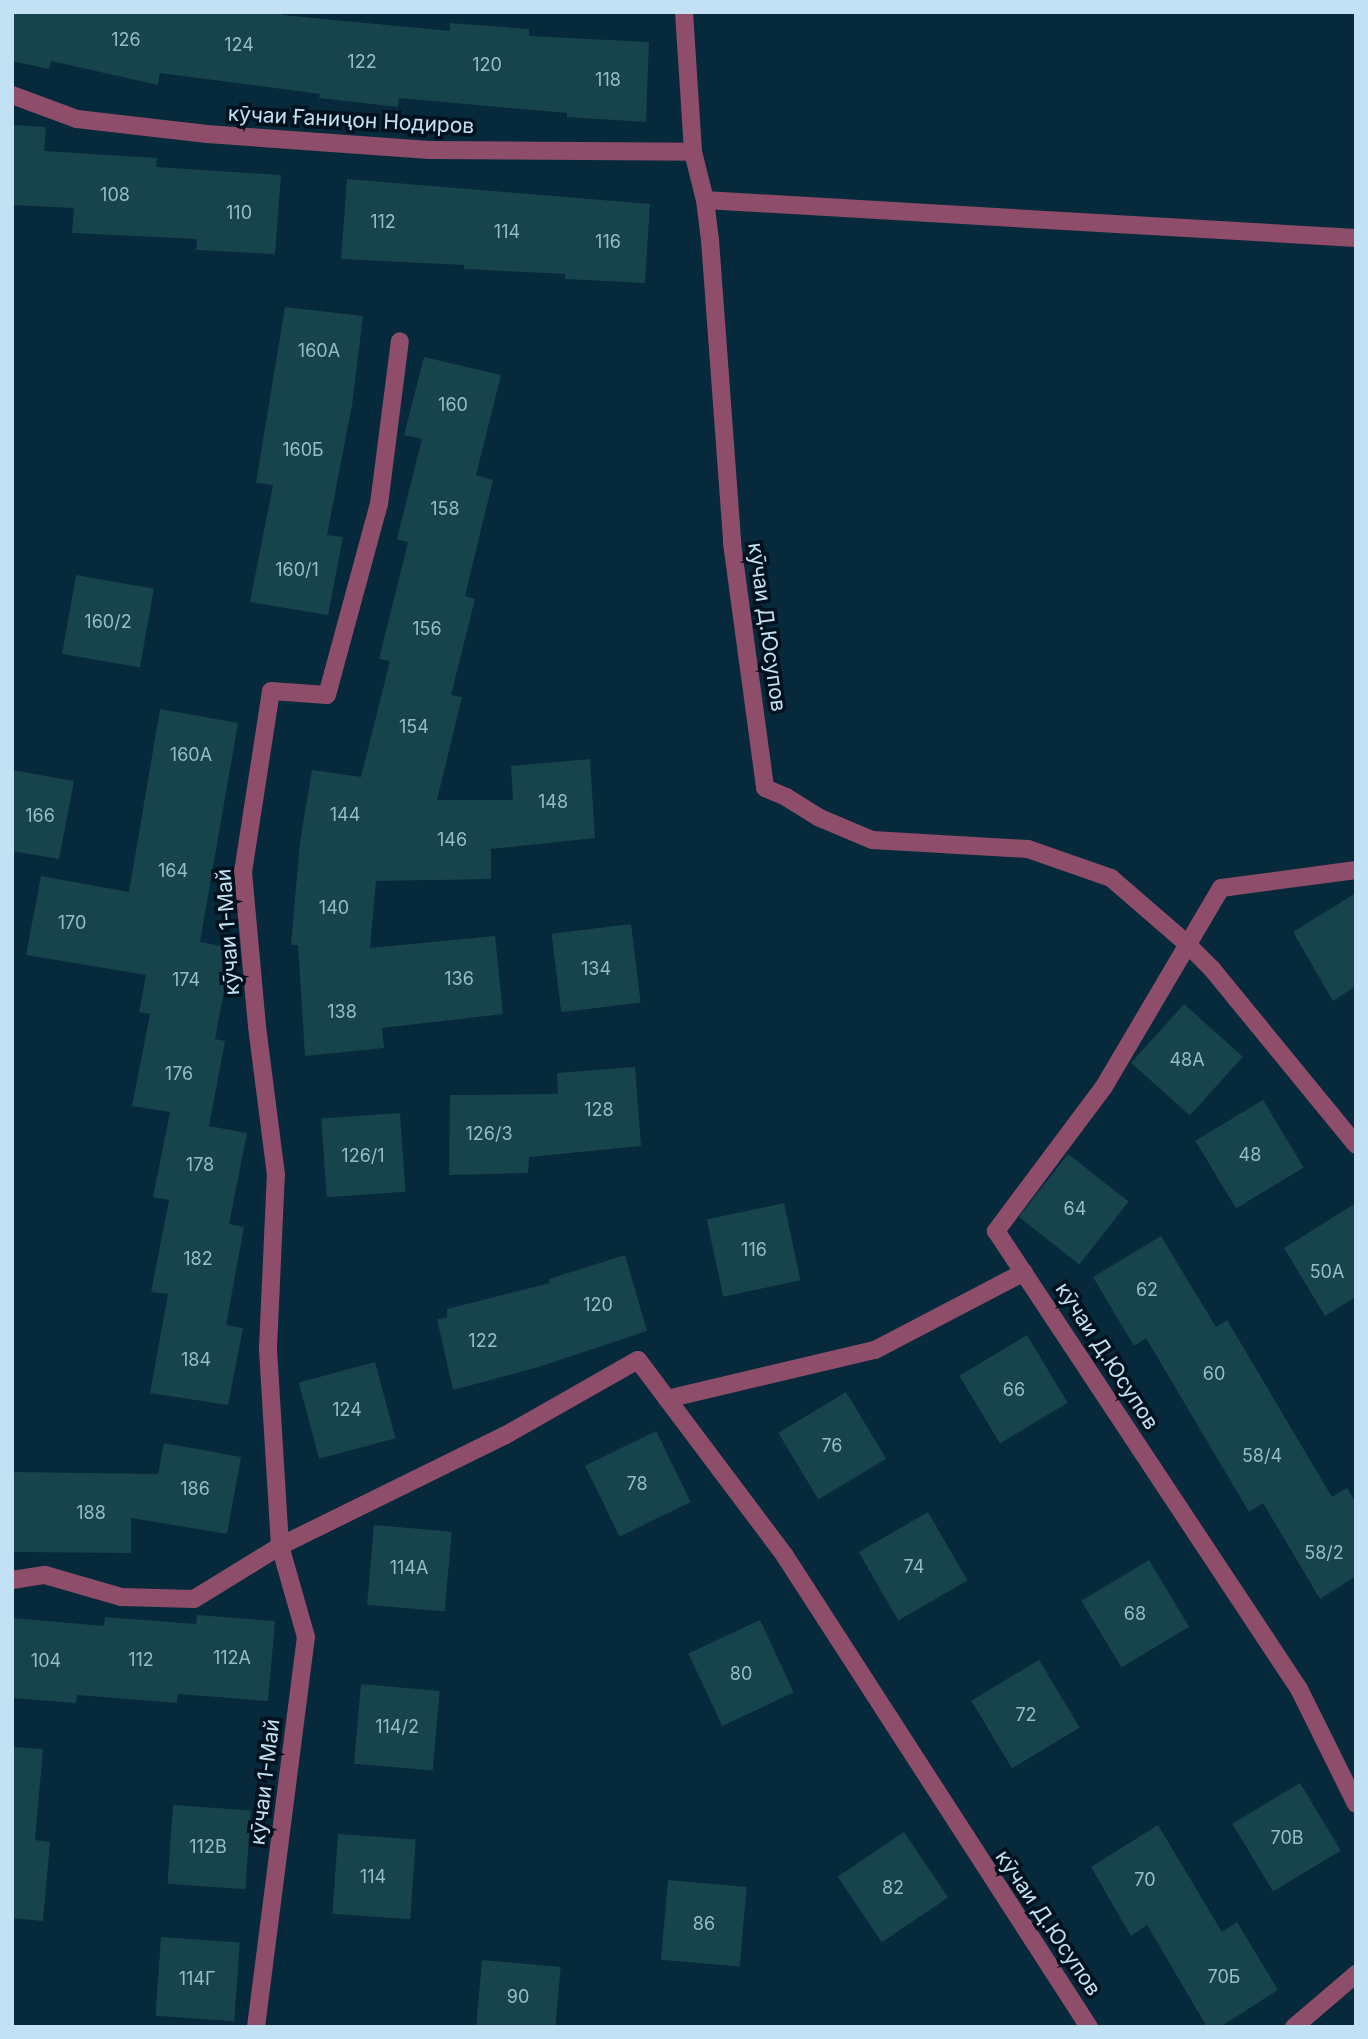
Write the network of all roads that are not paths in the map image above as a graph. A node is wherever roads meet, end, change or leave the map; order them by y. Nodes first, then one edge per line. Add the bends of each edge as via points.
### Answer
1 (684, 12) edge
2 (12, 95) edge
3 (693, 152) junction
4 (705, 200) junction
5 (1356, 238) edge
6 (400, 341) dead end
7 (1356, 870) edge
8 (1186, 943) junction
9 (1356, 1145) edge
10 (1024, 1272) junction
11 (667, 1399) junction
12 (280, 1546) junction
13 (12, 1580) edge
14 (1356, 1804) edge
15 (1356, 1974) edge
16 (256, 2027) edge
17 (1089, 2027) edge
18 (1294, 2027) edge

1 - 3 street, кӯчаи Д.Юсупов
2 - 3 street, кӯчаи Ғаниҷон Нодиров via 77,119 207,134 429,150
3 - 4 street, кӯчаи Д.Юсупов
4 - 5 street
4 - 8 street, кӯчаи Д.Юсупов via 732,543 765,788 872,840 1028,849 1068,861 1111,878
6 - 12 street, кӯчаи 1-Май via 379,504 327,695 271,691 243,872 276,1175 268,1348
7 - 8 street via 1221,888
8 - 9 street, кӯчаи Д.Юсупов
8 - 10 street, кӯчаи Д.Юсупов via 1103,1088 996,1231
10 - 11 street via 875,1350
10 - 14 street, кӯчаи Д.Юсупов via 1299,1689
11 - 12 street, кӯчаи Д.Юсупов via 638,1360 504,1436
11 - 17 street, кӯчаи Д.Юсупов via 785,1556
12 - 13 street via 194,1599 121,1597 45,1574
12 - 16 street, кӯчаи 1-Май via 306,1637
15 - 18 street

